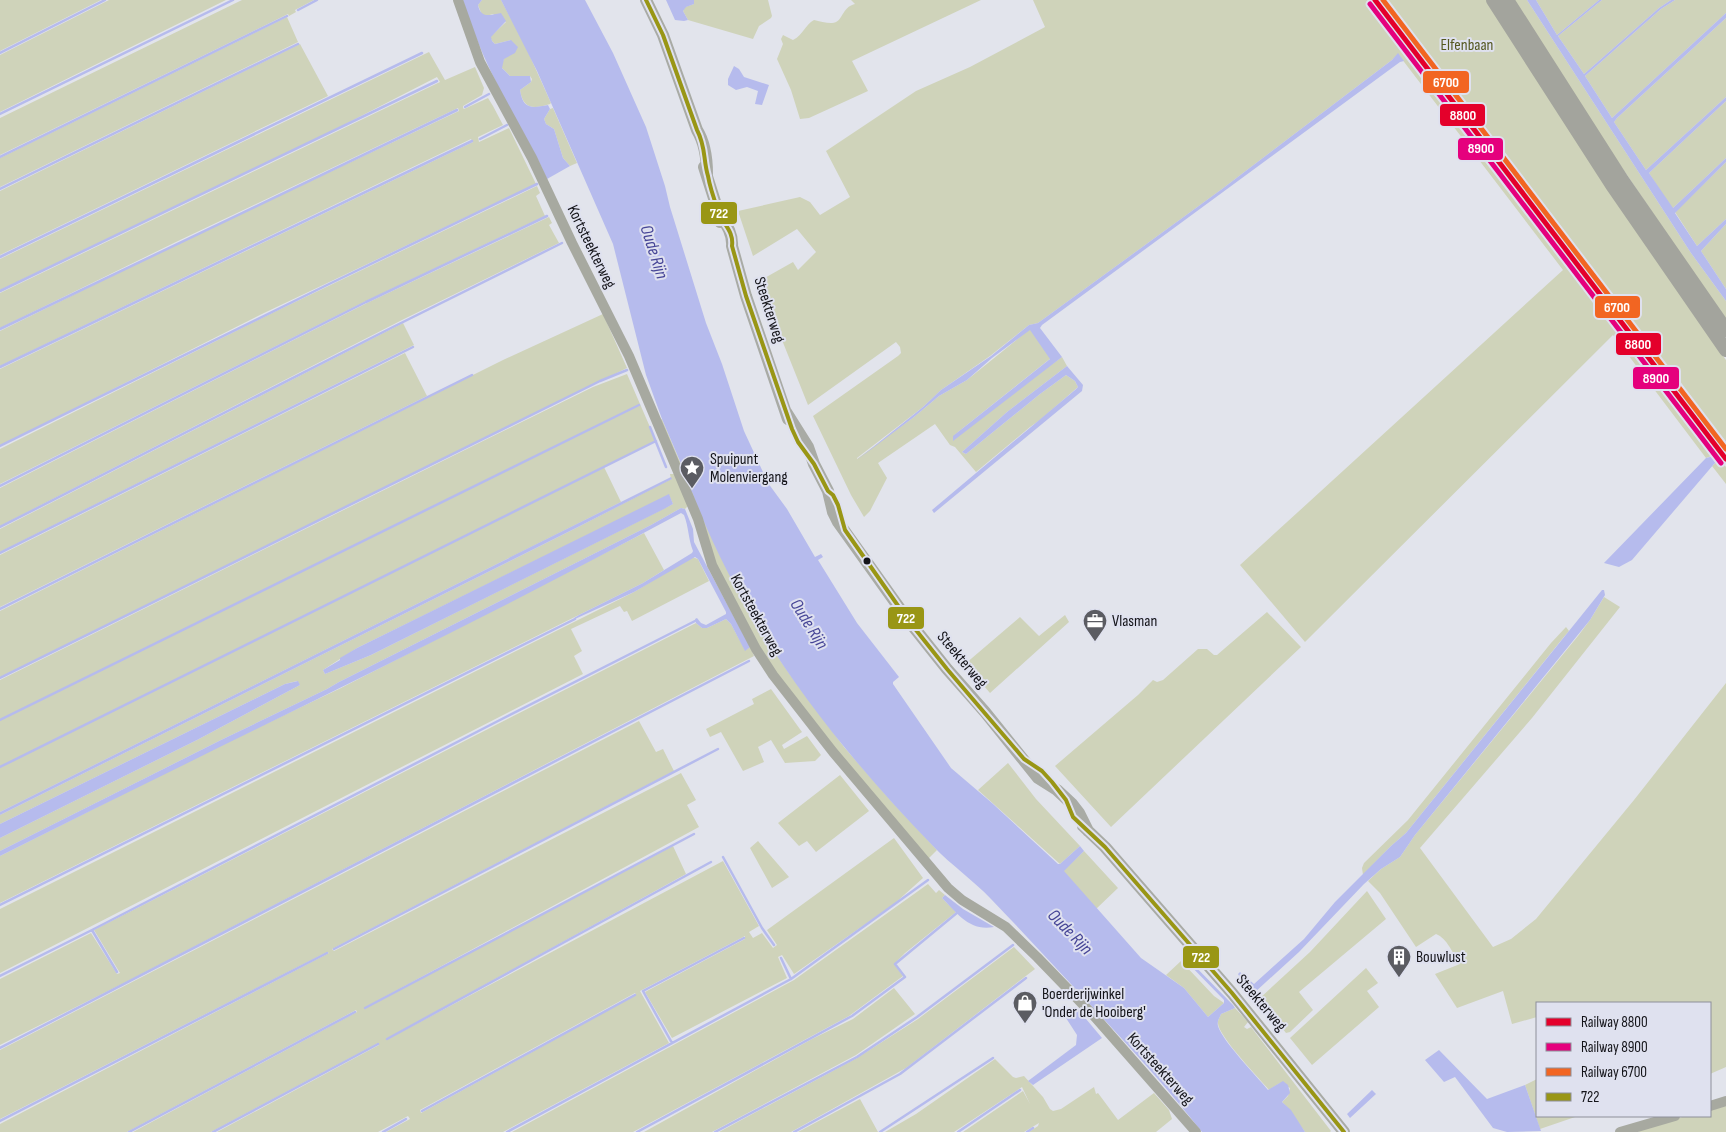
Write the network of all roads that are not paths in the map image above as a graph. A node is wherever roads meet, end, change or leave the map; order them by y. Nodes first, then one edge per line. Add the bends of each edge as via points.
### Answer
1 (458, 0) edge
2 (646, 0) edge
3 (1493, 0) edge
4 (1507, 0) edge
5 (1726, 330) edge
6 (1726, 350) edge
7 (1726, 1101) edge
8 (1711, 1106) edge
9 (1672, 1117) edge
10 (1196, 1132) edge
11 (1344, 1132) edge
12 (1620, 1132) edge

1 - 10 street, Kortsteekterweg via 480,62 532,158 629,356 698,519 712,565 756,649 832,752 948,888 1006,927 1037,957 1094,1016
2 - 11 main road, Steekterweg via 663,35 697,130 699,155 720,224 732,246 786,412 808,447 838,522 947,669 1038,778 1061,795 1073,817 1105,847 1227,988
3 - 6 highway via 1612,185
4 - 5 highway via 1622,180
7 - 8 street
9 - 12 street

